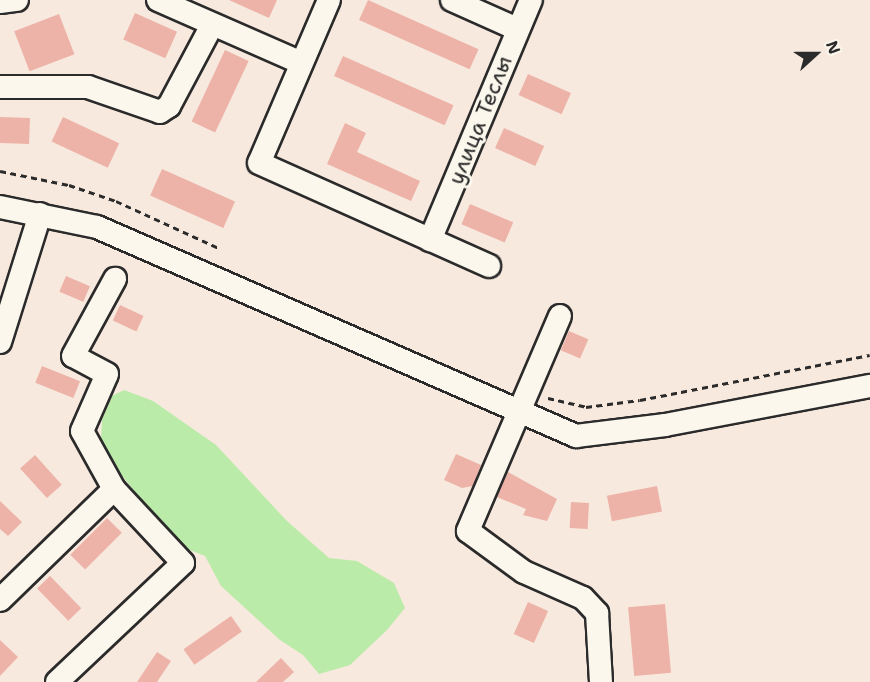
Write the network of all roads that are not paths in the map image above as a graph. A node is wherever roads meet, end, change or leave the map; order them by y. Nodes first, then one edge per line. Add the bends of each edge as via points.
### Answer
1 (17, 0) edge
2 (158, 0) edge
3 (329, 0) edge
4 (452, 0) edge
5 (531, 0) edge
6 (0, 2) edge
7 (212, 25) junction
8 (517, 29) junction
9 (299, 62) junction
10 (0, 87) edge
11 (0, 207) edge
12 (40, 213) junction
13 (430, 240) junction
14 (489, 266) dead end
15 (115, 279) dead end
16 (560, 316) dead end
17 (0, 342) edge
18 (870, 386) edge
19 (520, 415) junction
20 (114, 489) junction
21 (0, 600) edge
22 (57, 682) edge
23 (601, 682) edge

1 - 6 street
2 - 7 street
3 - 9 street
4 - 8 street
5 - 8 street, улица Теслы
7 - 9 street
7 - 10 street via 169,106 160,112 88,87
8 - 13 street, улица Теслы
9 - 13 street via 290,99 259,163
11 - 12 street
12 - 17 street
12 - 19 street via 97,226
13 - 14 street
15 - 20 street via 72,356 107,374 82,431
16 - 19 street
18 - 19 street via 665,425 576,436
19 - 23 street via 493,464 468,531 524,572 583,598 597,613
20 - 21 street
20 - 22 street via 183,563

